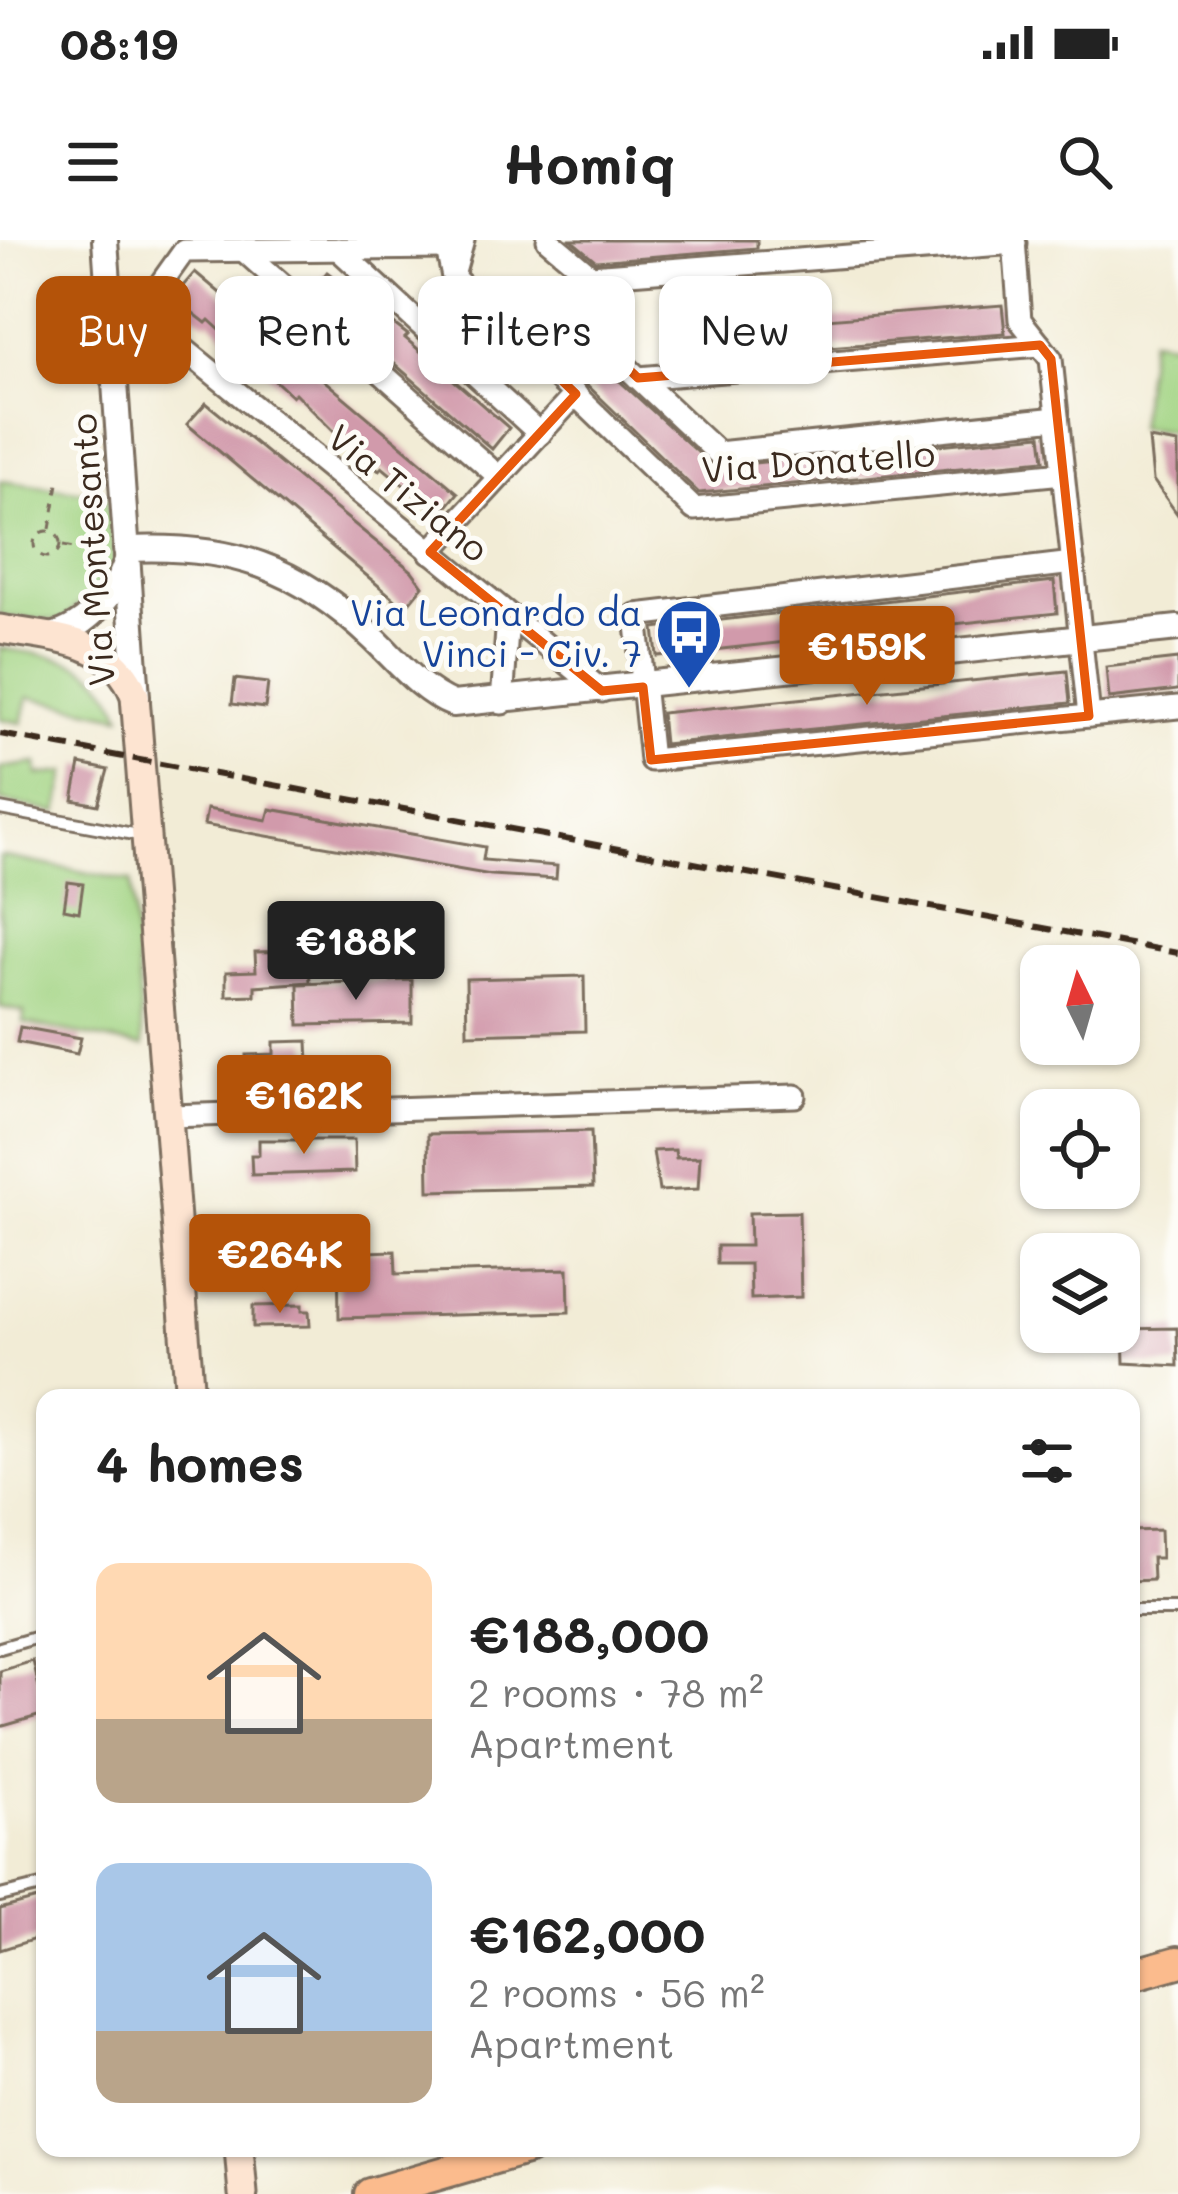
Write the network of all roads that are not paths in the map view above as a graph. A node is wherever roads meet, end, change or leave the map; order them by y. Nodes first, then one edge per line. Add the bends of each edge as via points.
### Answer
1 (105, 240) edge
2 (548, 240) edge
3 (1014, 242) edge
4 (451, 243) edge
5 (338, 249) junction
6 (243, 250) junction
7 (108, 276) edge
8 (166, 276) edge
9 (453, 276) edge
10 (1040, 345) junction
11 (191, 355) edge
12 (635, 375) edge
13 (638, 378) junction
14 (115, 384) edge
15 (566, 384) edge
16 (576, 394) junction
17 (1057, 418) junction
18 (540, 434) junction
19 (1063, 473) junction
20 (498, 476) junction
21 (430, 552) junction
22 (127, 555) junction
23 (1073, 563) junction
24 (508, 616) junction
25 (1178, 628) edge
26 (0, 629) edge
27 (44, 637) junction
28 (1080, 639) junction
29 (644, 687) junction
30 (602, 691) junction
31 (502, 703) junction
32 (1178, 707) edge
33 (138, 712) junction
34 (1089, 716) junction
35 (0, 809) edge
36 (148, 837) junction
37 (795, 1096) dead end
38 (171, 1116) junction
39 (189, 1389) edge
40 (1140, 1610) edge
41 (1178, 1610) edge
42 (36, 1638) edge
43 (0, 1648) edge
44 (36, 1887) edge
45 (0, 1897) edge
46 (1178, 1961) edge
47 (1140, 1972) edge
48 (240, 2157) edge
49 (496, 2157) edge
50 (243, 2194) edge
51 (370, 2194) edge

1 - 7 street, Via Montesanto
2 - 3 street via 591,276
3 - 10 street via 1020,320
4 - 5 street
4 - 9 street, Via Donatello
5 - 6 street
5 - 18 street
6 - 8 street via 184,251
6 - 20 street
10 - 13 street
10 - 17 street via 1051,359
11 - 21 street, Via Tiziano
12 - 13 street
13 - 17 street via 718,453
14 - 22 street, Via Montesanto
15 - 16 street, Via Donatello
16 - 18 street
16 - 19 street, Via Donatello via 694,509
17 - 19 street
18 - 20 street
19 - 23 street
20 - 21 street
21 - 24 street, Via Tiziano
22 - 27 street via 118,582 83,622
22 - 31 street via 190,548 279,568 440,698
22 - 33 street, Via Montesanto
23 - 28 street
23 - 29 street via 636,615
24 - 30 street, Via Tiziano
24 - 31 street
25 - 28 street
26 - 27 main road
27 - 33 main road via 113,660
28 - 29 street
28 - 34 street
29 - 30 street
29 - 34 street via 651,760
30 - 31 street
32 - 34 street
33 - 36 main road
35 - 36 lane
36 - 38 main road
37 - 38 street
38 - 39 main road
40 - 41 lane
42 - 43 lane
44 - 45 lane
46 - 47 main road
48 - 50 main road
49 - 51 main road

